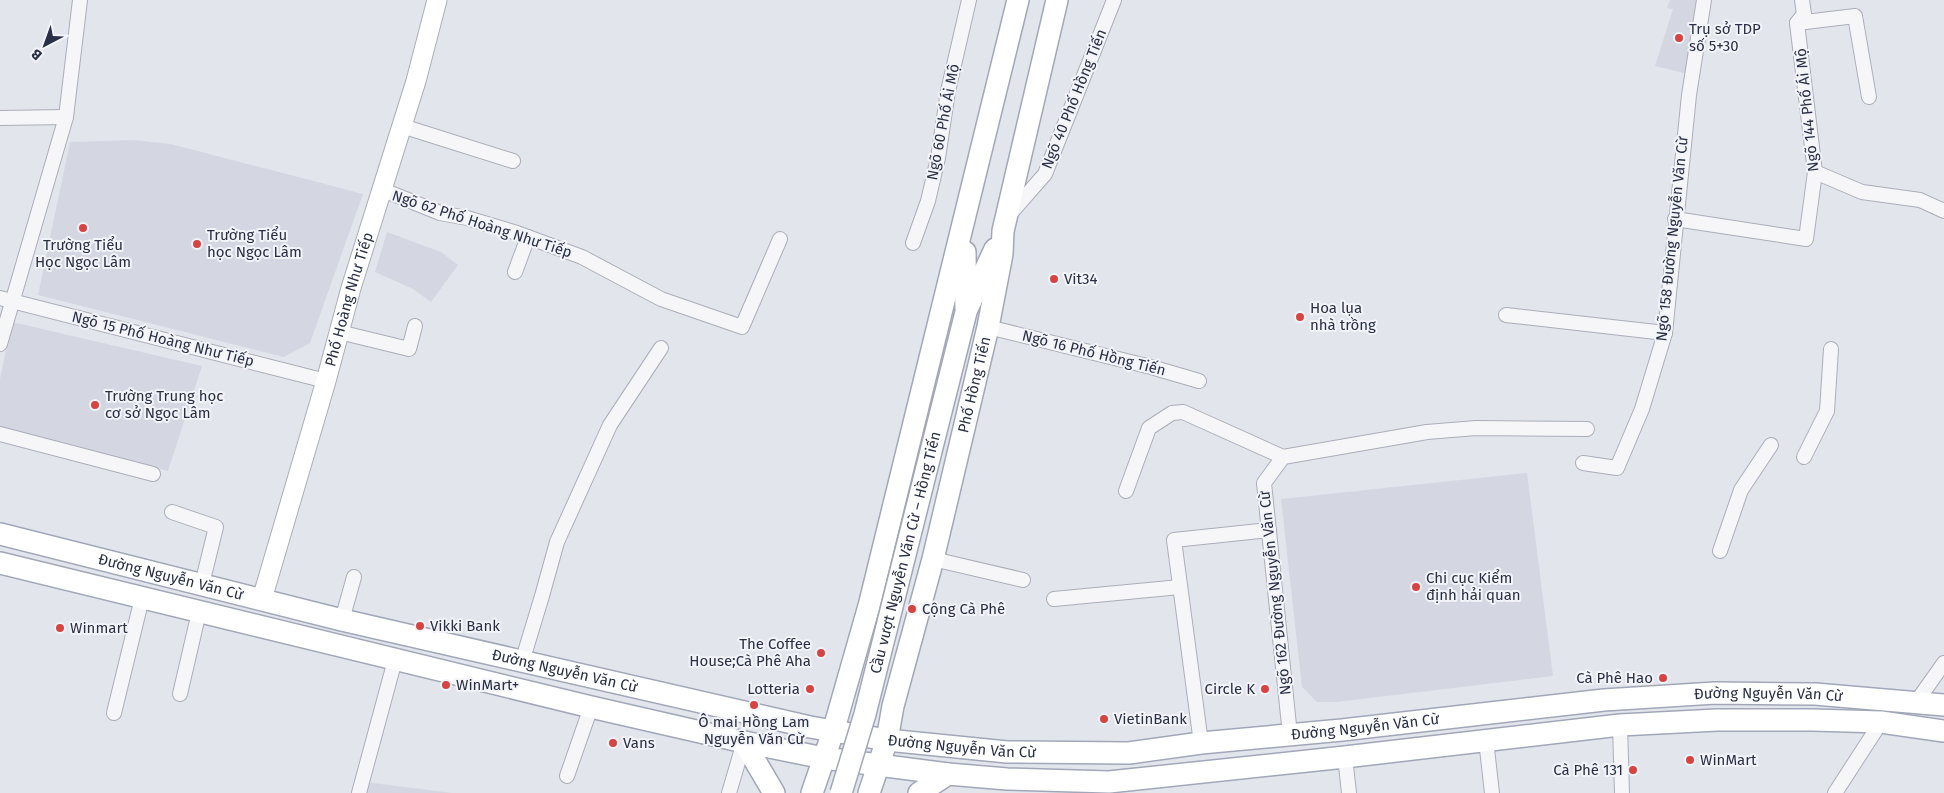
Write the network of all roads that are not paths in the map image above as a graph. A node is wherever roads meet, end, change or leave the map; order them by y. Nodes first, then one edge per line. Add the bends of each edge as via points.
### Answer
1 (80, 0) edge
2 (437, 0) edge
3 (969, 0) edge
4 (1018, 0) edge
5 (1056, 0) edge
6 (1114, 0) edge
7 (1704, 0) edge
8 (1802, 0) edge
9 (1797, 23) junction
10 (1869, 97) dead end
11 (66, 117) junction
12 (0, 118) edge
13 (402, 126) junction
14 (513, 161) dead end
15 (1815, 172) junction
16 (382, 190) junction
17 (1944, 211) edge
18 (1675, 219) junction
19 (964, 221) junction
20 (1005, 224) junction
21 (528, 237) junction
22 (780, 239) dead end
23 (913, 243) dead end
24 (515, 272) dead end
25 (6, 300) edge
26 (966, 312) junction
27 (1506, 315) dead end
28 (415, 326) dead end
29 (988, 327) junction
30 (339, 332) junction
31 (1665, 333) junction
32 (0, 344) edge
33 (661, 348) dead end
34 (1831, 349) dead end
35 (326, 381) junction
36 (1199, 381) dead end
37 (1587, 428) dead end
38 (0, 434) edge
39 (1771, 445) dead end
40 (1283, 457) junction
41 (1804, 457) dead end
42 (1583, 463) dead end
43 (154, 474) dead end
44 (1126, 491) dead end
45 (172, 512) dead end
46 (1269, 530) junction
47 (0, 534) edge
48 (1720, 551) dead end
49 (933, 559) junction
50 (0, 563) edge
51 (354, 577) dead end
52 (1023, 580) dead end
53 (202, 584) junction
54 (1180, 587) junction
55 (142, 598) junction
56 (262, 599) junction
57 (1054, 599) dead end
58 (199, 612) junction
59 (342, 620) junction
60 (395, 660) junction
61 (522, 662) junction
62 (1944, 663) edge
63 (1715, 693) junction
64 (180, 694) dead end
65 (1917, 702) junction
66 (1944, 705) edge
67 (591, 707) junction
68 (114, 713) dead end
69 (1717, 720) junction
70 (1881, 722) junction
71 (1620, 725) junction
72 (1944, 731) edge
73 (833, 732) junction
74 (1290, 735) junction
75 (886, 740) junction
76 (1486, 740) junction
77 (744, 742) junction
78 (1201, 743) junction
79 (1345, 757) junction
80 (824, 758) junction
81 (878, 766) junction
82 (948, 774) junction
83 (567, 776) dead end
84 (1005, 786) edge
85 (1107, 787) edge
86 (359, 793) edge
87 (729, 793) edge
88 (774, 793) edge
89 (812, 793) edge
90 (841, 793) edge
91 (869, 793) edge
92 (919, 793) edge
93 (1349, 793) edge
94 (1492, 793) edge
95 (1622, 793) edge
96 (1835, 793) edge

1 - 11 street
2 - 13 street, Phố Hoàng Như Tiếp
3 - 23 street, Ngõ 60 Phố Ái Mộ via 948,91 938,158 928,201
4 - 19 main road
5 - 20 main road, Phố Hồng Tiến
6 - 20 street, Ngõ 40 Phố Hồng Tiến via 1045,174
7 - 18 street, Ngõ 158 Đường Nguyễn Văn Cừ
8 - 9 street, Ngõ 144 Phố Ái Mộ via 1804,14
9 - 10 street via 1855,16
9 - 15 street, Ngõ 144 Phố Ái Mộ
11 - 12 street
11 - 25 street
13 - 14 street
13 - 16 street, Phố Hoàng Như Tiếp
15 - 17 street via 1862,192 1920,200
15 - 18 street, Ngõ 144 Phố Ái Mộ via 1806,239
16 - 21 street, Ngõ 62 Phố Hoàng Như Tiếp via 440,213
16 - 30 street, Phố Hoàng Như Tiếp
18 - 31 street, Ngõ 158 Đường Nguyễn Văn Cừ
19 - 26 main road
19 - 73 main road via 869,606
20 - 26 main road
20 - 29 main road, Phố Hồng Tiến
21 - 22 street, Ngõ 62 Phố Hoàng Như Tiếp via 582,257 661,299 742,327
21 - 24 street
25 - 32 street
25 - 35 street, Ngõ 15 Phố Hoàng Như Tiếp
26 - 90 main road, Cầu vượt Nguyễn Văn Cừ – Hồng Tiến, bridge via 865,714
27 - 31 street
28 - 30 street via 409,349
29 - 36 street, Ngõ 16 Phố Hồng Tiến via 1151,366
29 - 49 main road, Phố Hồng Tiến
30 - 35 street, Phố Hoàng Như Tiếp
31 - 42 street, Ngõ 158 Đường Nguyễn Văn Cừ via 1642,409 1617,468
33 - 61 street via 610,425 557,542
34 - 41 street via 1827,411
35 - 56 street, Phố Hoàng Như Tiếp
37 - 40 street via 1476,428 1427,432
38 - 43 street
39 - 48 street via 1741,490
40 - 44 street via 1183,412 1172,413 1149,428
40 - 46 street, Ngõ 162 Đường Nguyễn Văn Cừ via 1264,483
45 - 53 street via 216,527
46 - 54 street via 1174,540
46 - 74 street, Ngõ 162 Đường Nguyễn Văn Cừ
47 - 53 main road, Đường Nguyễn Văn Cừ
49 - 52 street
49 - 75 main road, Phố Hồng Tiến
50 - 55 main road, Đường Nguyễn Văn Cừ
51 - 59 street
53 - 56 main road, Đường Nguyễn Văn Cừ
54 - 57 street
54 - 78 street
55 - 58 main road, Đường Nguyễn Văn Cừ
55 - 68 street
56 - 59 main road, Đường Nguyễn Văn Cừ
58 - 60 main road, Đường Nguyễn Văn Cừ
58 - 64 street
59 - 61 main road, Đường Nguyễn Văn Cừ
60 - 67 main road, Đường Nguyễn Văn Cừ
60 - 86 street
61 - 73 main road, Đường Nguyễn Văn Cừ
62 - 65 street
63 - 65 main road, Đường Nguyễn Văn Cừ via 1815,694
63 - 69 main road
63 - 74 main road, Đường Nguyễn Văn Cừ via 1604,700
65 - 66 main road, Đường Nguyễn Văn Cừ
67 - 77 main road, Đường Nguyễn Văn Cừ
67 - 83 street
69 - 70 main road, Đường Nguyễn Văn Cừ
69 - 71 main road, Đường Nguyễn Văn Cừ
70 - 72 main road, Đường Nguyễn Văn Cừ
70 - 96 street
71 - 76 main road, Đường Nguyễn Văn Cừ
71 - 95 street
73 - 75 main road, Đường Nguyễn Văn Cừ
73 - 80 main road
74 - 78 main road, Đường Nguyễn Văn Cừ
75 - 78 main road, Đường Nguyễn Văn Cừ via 1016,752 1129,753
75 - 81 main road, Phố Hồng Tiến
76 - 79 main road, Đường Nguyễn Văn Cừ
76 - 94 street
77 - 80 main road, Đường Nguyễn Văn Cừ
77 - 87 street
77 - 88 main road
79 - 85 main road, Đường Nguyễn Văn Cừ
79 - 93 street
80 - 81 main road, Đường Nguyễn Văn Cừ
80 - 89 main road
81 - 82 main road, Đường Nguyễn Văn Cừ
81 - 91 main road, Phố Hồng Tiến
82 - 84 main road, Đường Nguyễn Văn Cừ
82 - 92 main road
84 - 85 main road, Đường Nguyễn Văn Cừ

